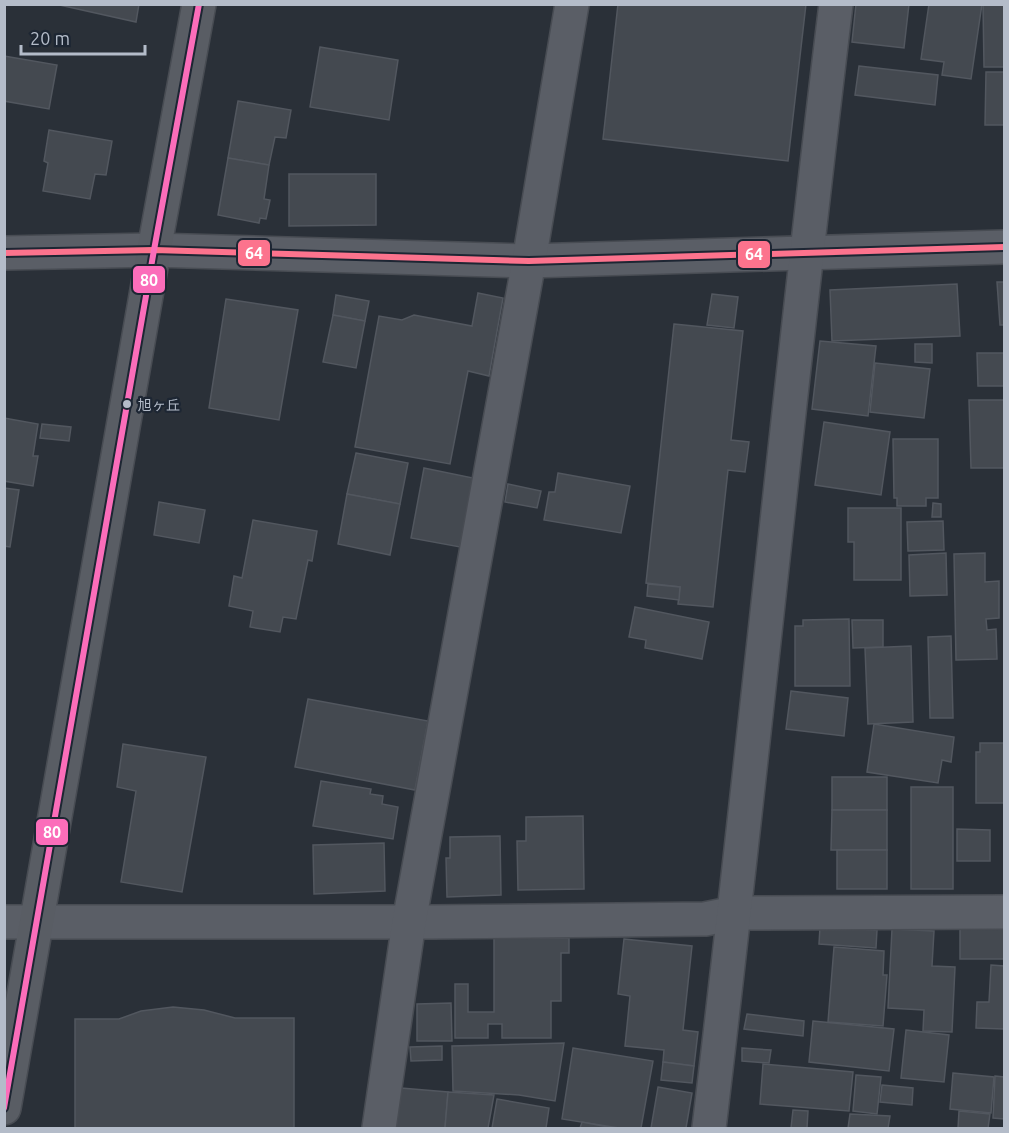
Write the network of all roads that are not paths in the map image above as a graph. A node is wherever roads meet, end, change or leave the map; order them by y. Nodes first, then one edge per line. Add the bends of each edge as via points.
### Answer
1 (199, 4) edge
2 (572, 4) edge
3 (836, 4) edge
4 (1005, 247) edge
5 (154, 250) junction
6 (4, 253) edge
7 (806, 254) junction
8 (530, 261) junction
9 (1005, 912) edge
10 (735, 913) junction
11 (38, 921) junction
12 (4, 922) edge
13 (409, 922) junction
14 (4, 1108) edge
15 (379, 1128) edge
16 (709, 1128) edge

1 - 5 street
2 - 8 street
3 - 7 street
4 - 7 street
5 - 6 street
5 - 8 street
5 - 11 street
7 - 8 street
7 - 10 street
8 - 13 street
9 - 10 street
10 - 13 street via 705,919
10 - 16 street
11 - 12 street
11 - 13 street
11 - 14 street
13 - 15 street

